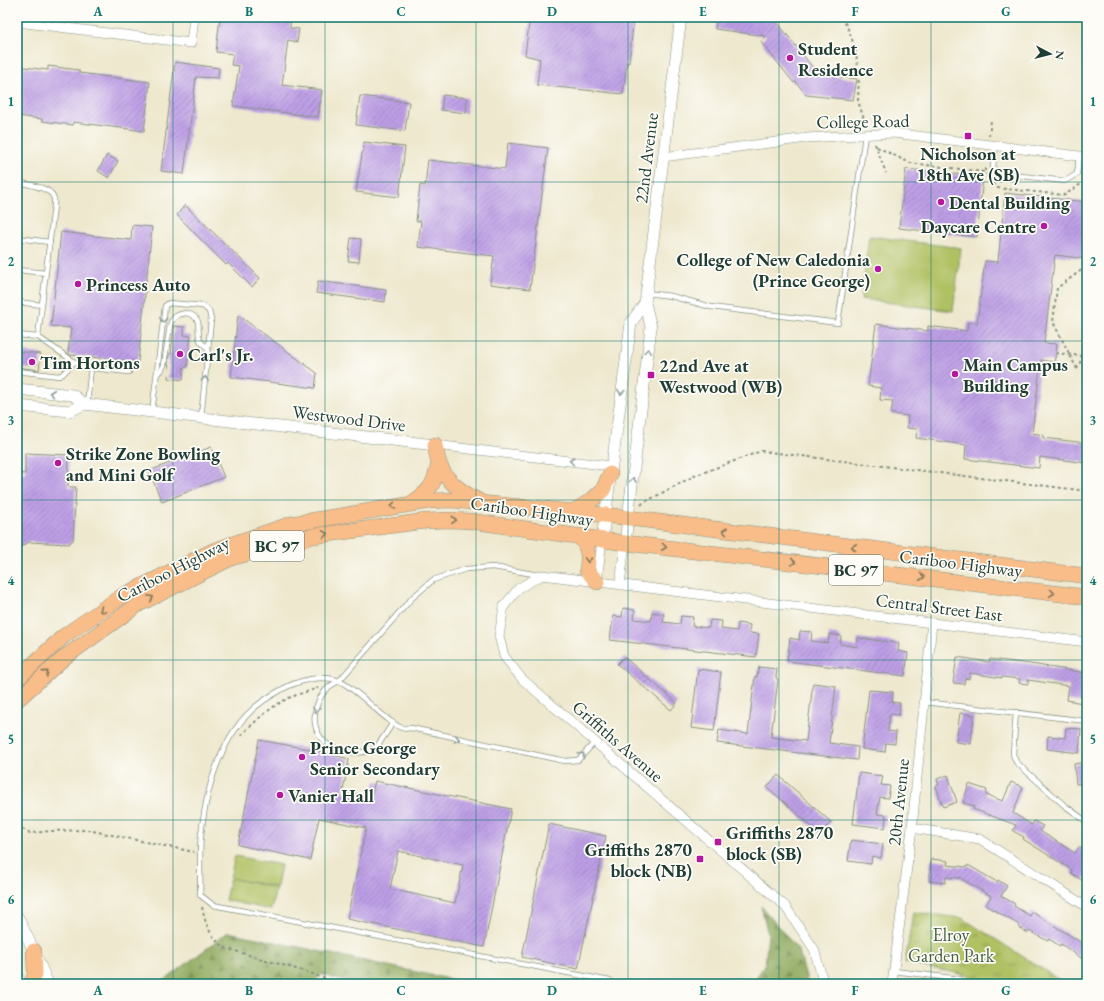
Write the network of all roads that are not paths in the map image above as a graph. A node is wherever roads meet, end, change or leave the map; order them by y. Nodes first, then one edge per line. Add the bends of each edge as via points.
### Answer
1 (194, 17) edge
2 (680, 17) edge
3 (17, 22) edge
4 (867, 134) junction
5 (995, 146) junction
6 (663, 156) junction
7 (1083, 156) edge
8 (17, 182) edge
9 (17, 238) edge
10 (50, 242) junction
11 (17, 270) edge
12 (46, 273) junction
13 (646, 298) junction
14 (17, 302) edge
15 (42, 305) junction
16 (17, 335) edge
17 (38, 337) junction
18 (208, 349) junction
19 (74, 362) junction
20 (91, 368) junction
21 (17, 371) edge
22 (129, 372) dead end
23 (157, 374) junction
24 (17, 389) edge
25 (85, 405) junction
26 (17, 406) edge
27 (152, 412) junction
28 (201, 418) junction
29 (435, 444) junction
30 (439, 464) junction
31 (610, 470) junction
32 (412, 502) junction
33 (483, 503) junction
34 (571, 513) junction
35 (605, 515) junction
36 (628, 518) junction
37 (578, 536) junction
38 (602, 540) junction
39 (626, 543) junction
40 (542, 575) junction
41 (1087, 576) edge
42 (597, 582) junction
43 (620, 585) junction
44 (1087, 597) edge
45 (932, 623) junction
46 (1087, 642) edge
47 (17, 679) edge
48 (339, 681) junction
49 (17, 700) edge
50 (924, 702) junction
51 (1016, 712) junction
52 (1087, 721) edge
53 (393, 723) junction
54 (595, 742) junction
55 (1087, 822) edge
56 (912, 828) junction
57 (1087, 907) edge
58 (17, 916) edge
59 (34, 951) junction
60 (894, 972) junction
61 (17, 976) edge
62 (610, 981) dead end
63 (21, 984) edge
64 (32, 984) edge
65 (48, 984) edge
66 (824, 984) edge
67 (892, 984) edge
68 (960, 984) edge

1 - 3 street via 191,43
2 - 6 street, 22nd Avenue
4 - 5 street, College Road via 893,133
4 - 6 street, College Road via 807,138
4 - 13 lane via 838,323 711,307 671,296
5 - 7 street, College Road
5 - 7 lane via 993,167 997,173 1065,181 1077,174
6 - 13 street, 22nd Avenue
8 - 10 lane via 46,189 54,197
9 - 10 lane
10 - 12 lane
11 - 12 lane
12 - 15 lane
13 -> 31 street, 22nd Avenue via 631,323
36 -> 13 street, 22nd Avenue via 650,327
14 - 15 lane
15 - 17 lane
16 - 17 lane
17 - 19 lane
18 - 23 lane via 201,342 197,319 187,313 176,315 170,324 163,368
18 -> 23 lane via 211,320 207,308 167,304
28 -> 18 lane
19 - 20 lane
19 - 21 lane via 59,376
20 - 22 lane
20 - 25 lane
23 - 27 lane
25 -> 24 street, Westwood Drive via 73,395
25 - 26 street, Westwood Drive via 70,411
25 - 27 street, Westwood Drive
27 - 28 street, Westwood Drive
28 - 29 street, Westwood Drive
29 - 30 highway
31 -> 29 street, Westwood Drive
30 - 32 highway via 431,488 424,496
30 - 33 highway via 465,494
31 - 34 highway via 603,490
31 - 35 street, 22nd Avenue
32 - 33 highway, Cariboo Highway / BC 97 via 451,500
32 -> 47 highway, Cariboo Highway / BC 97 via 291,524 215,550 122,596 64,636
33 - 34 highway, Cariboo Highway / BC 97
34 - 35 highway, Cariboo Highway / BC 97
35 - 36 highway, Cariboo Highway / BC 97
35 - 38 street, 22nd Avenue
36 - 39 street, 22nd Avenue
41 -> 36 highway, Cariboo Highway / BC 97
37 - 38 highway, Cariboo Highway / BC 97
37 -> 42 highway via 587,549 587,570
49 -> 37 highway, Cariboo Highway / BC 97 via 65,657 139,604 230,558 313,536 426,520 470,522
38 - 39 highway, Cariboo Highway / BC 97
38 - 42 street, 22nd Avenue
39 - 43 street, 22nd Avenue
39 -> 44 highway, Cariboo Highway / BC 97
40 - 42 street
40 - 48 lane via 493,567 466,569 433,580 412,598
40 - 54 street, Griffiths Avenue via 519,588 504,606 499,636 504,656 522,679
42 - 43 street
43 - 45 street, Central Street East
45 - 46 street, Central Street East
45 - 50 street, 20th Avenue
48 - 53 lane
48 -> 53 lane via 331,685 316,706 314,722 321,738 328,744 353,752 367,751 379,743
48 - 62 lane via 319,679 287,686 264,700 239,725 223,752 211,781 201,836 200,895 213,906
50 - 51 lane
50 - 56 street, 20th Avenue
51 - 52 lane
51 - 55 lane via 1013,754 1016,762 1064,806
53 -> 54 lane via 401,728 411,728 565,762 578,760
54 - 66 street, Griffiths Avenue via 785,906 814,949
56 - 57 street via 980,839
56 - 60 street, 20th Avenue
58 - 59 street
59 - 64 highway via 35,974
59 - 65 street
60 - 67 street, 20th Avenue
60 - 68 lane via 960,979
61 - 63 street

